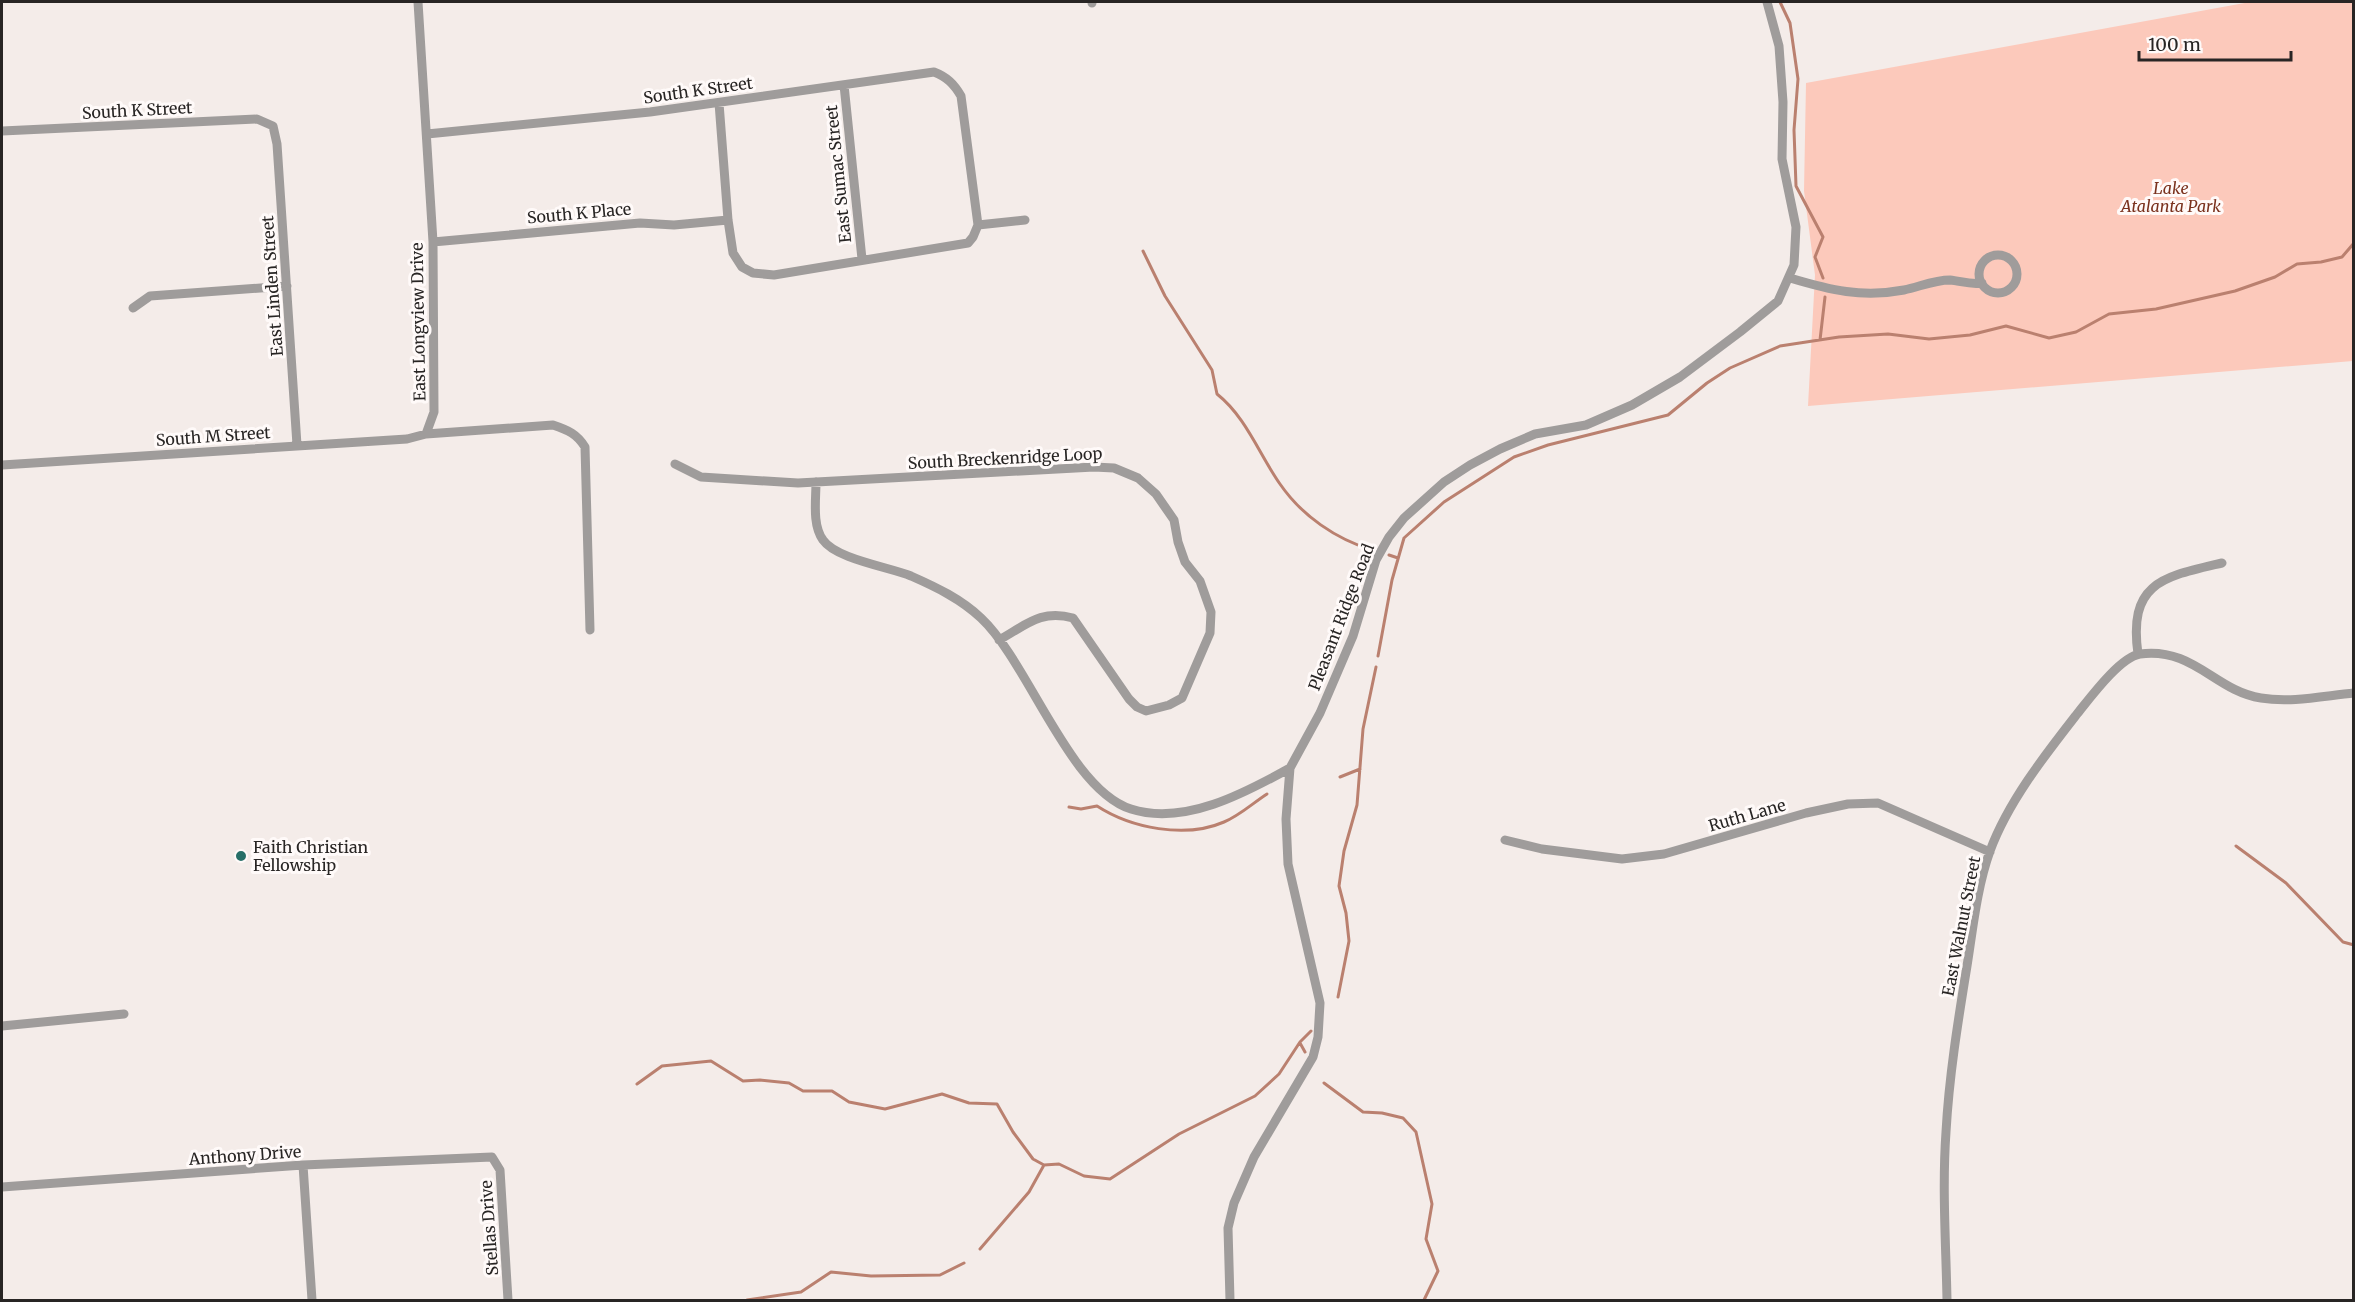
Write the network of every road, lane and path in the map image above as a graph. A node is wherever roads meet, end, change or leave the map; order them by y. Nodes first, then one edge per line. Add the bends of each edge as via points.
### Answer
1 (418, 2) edge
2 (1767, 2) edge
3 (844, 85) junction
4 (719, 103) junction
5 (273, 126) joint
6 (2, 131) edge
7 (428, 134) junction
8 (728, 220) junction
9 (1025, 220) dead end
10 (978, 225) junction
11 (433, 242) junction
12 (862, 260) junction
13 (1790, 278) junction
14 (1982, 284) junction
15 (286, 286) junction
16 (133, 308) dead end
17 (426, 434) junction
18 (297, 445) junction
19 (675, 464) dead end
20 (2, 465) edge
21 (816, 482) junction
22 (2222, 563) dead end
23 (590, 630) dead end
24 (999, 640) junction
25 (2138, 654) junction
26 (2354, 693) edge
27 (1290, 768) junction
28 (1504, 840) dead end
29 (1989, 852) junction
30 (124, 1014) dead end
31 (2, 1026) edge
32 (492, 1157) joint
33 (303, 1165) junction
34 (2, 1187) edge
35 (312, 1300) edge
36 (508, 1300) edge
37 (1230, 1300) edge
38 (1947, 1300) edge

1 - 7 street, East Longview Drive
2 - 13 street, Pleasant Ridge Road via 1779,46 1782,159 1796,227
3 - 4 street, South K Street
3 - 10 street, South K Street via 934,72 945,77 961,96
3 - 12 street, East Sumac Street
4 - 7 street, South K Street
4 - 8 street
5 - 6 street, South K Street via 256,119
5 - 15 street, East Linden Street
7 - 11 street, East Longview Drive
8 - 11 street, South K Place via 674,225 640,223
8 - 12 street via 733,253 742,267 753,273 774,275
9 - 10 street
10 - 12 street via 968,243
11 - 17 street, East Longview Drive via 434,412
13 - 14 street via 1867,295 1950,280
13 - 27 street, Pleasant Ridge Road via 1778,301 1680,377 1632,405 1586,425 1535,434 1500,449 1444,482 1404,518 1376,560 1353,636 1320,713
14 - 14 street via 1997,293 2008,290 2017,275 2014,264 2004,256 1992,257 1982,265
15 - 16 street via 150,296
15 - 18 street, East Linden Street
17 - 18 street, South M Street via 407,439
17 - 23 street via 553,425 579,438 585,447 586,461
18 - 20 street, South M Street
19 - 21 street, South Breckenridge Loop via 701,477
21 - 24 street via 818,531 824,542 853,559 910,576 962,602
21 - 24 street, South Breckenridge Loop via 1095,467 1114,468 1138,478 1156,494 1174,520 1185,562 1200,581 1211,612 1210,633 1182,698 1146,711 1137,707 1073,618 1056,613 1041,616
22 - 25 street via 2166,577 2146,593 2134,628
24 - 27 street via 1078,765 1103,793 1129,808 1181,813 1199,809
25 - 26 street via 2171,655 2236,690 2260,698 2301,699
25 - 29 street, East Walnut Street via 2116,668 2067,726 2006,816
27 - 37 street, Pleasant Ridge Road via 1288,864 1320,1004 1318,1036 1313,1057 1254,1157 1234,1203 1228,1228
28 - 29 street, Ruth Lane via 1622,859 1664,854 1806,813 1848,804 1878,803
29 - 38 street, East Walnut Street via 1952,1067 1946,1134
30 - 31 street
32 - 33 street, Anthony Drive
32 - 36 street, Stellas Drive via 500,1170
33 - 34 street, Anthony Drive
33 - 35 street

